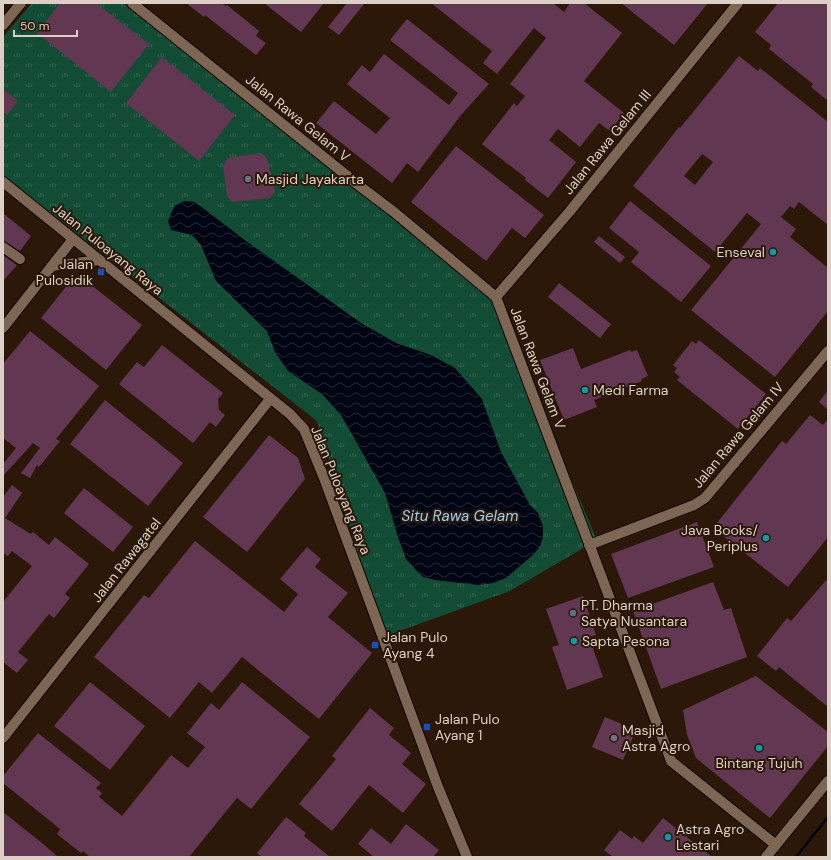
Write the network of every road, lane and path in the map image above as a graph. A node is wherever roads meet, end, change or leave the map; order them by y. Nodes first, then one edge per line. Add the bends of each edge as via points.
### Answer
1 (21, 3) edge
2 (132, 3) edge
3 (738, 3) edge
4 (3, 25) edge
5 (3, 182) edge
6 (73, 239) junction
7 (3, 247) edge
8 (20, 259) dead end
9 (100, 260) junction
10 (52, 266) junction
11 (496, 297) junction
12 (3, 328) edge
13 (828, 351) edge
14 (270, 398) junction
15 (589, 545) junction
16 (3, 738) edge
17 (828, 781) edge
18 (776, 845) junction
19 (467, 857) edge
20 (766, 857) edge

1 - 4 street
2 - 11 street, Jalan Rawa Gelam V via 394,212
3 - 11 street, Jalan Rawa Gelam III via 570,211
5 - 6 street, Jalan Puloayang Raya
6 - 9 street, Jalan Puloayang Raya
6 - 10 street
7 - 8 street
9 - 10 street
9 - 14 street, Jalan Puloayang Raya
10 - 12 street
11 - 15 street, Jalan Rawa Gelam V
13 - 15 street, Jalan Rawa Gelam IV via 705,498 694,505
14 - 16 street, Jalan Rawagatel
14 - 19 street, Jalan Puloayang Raya via 304,429
15 - 18 street, Jalan Rawa Gelam V via 671,761
17 - 18 street
18 - 20 street

